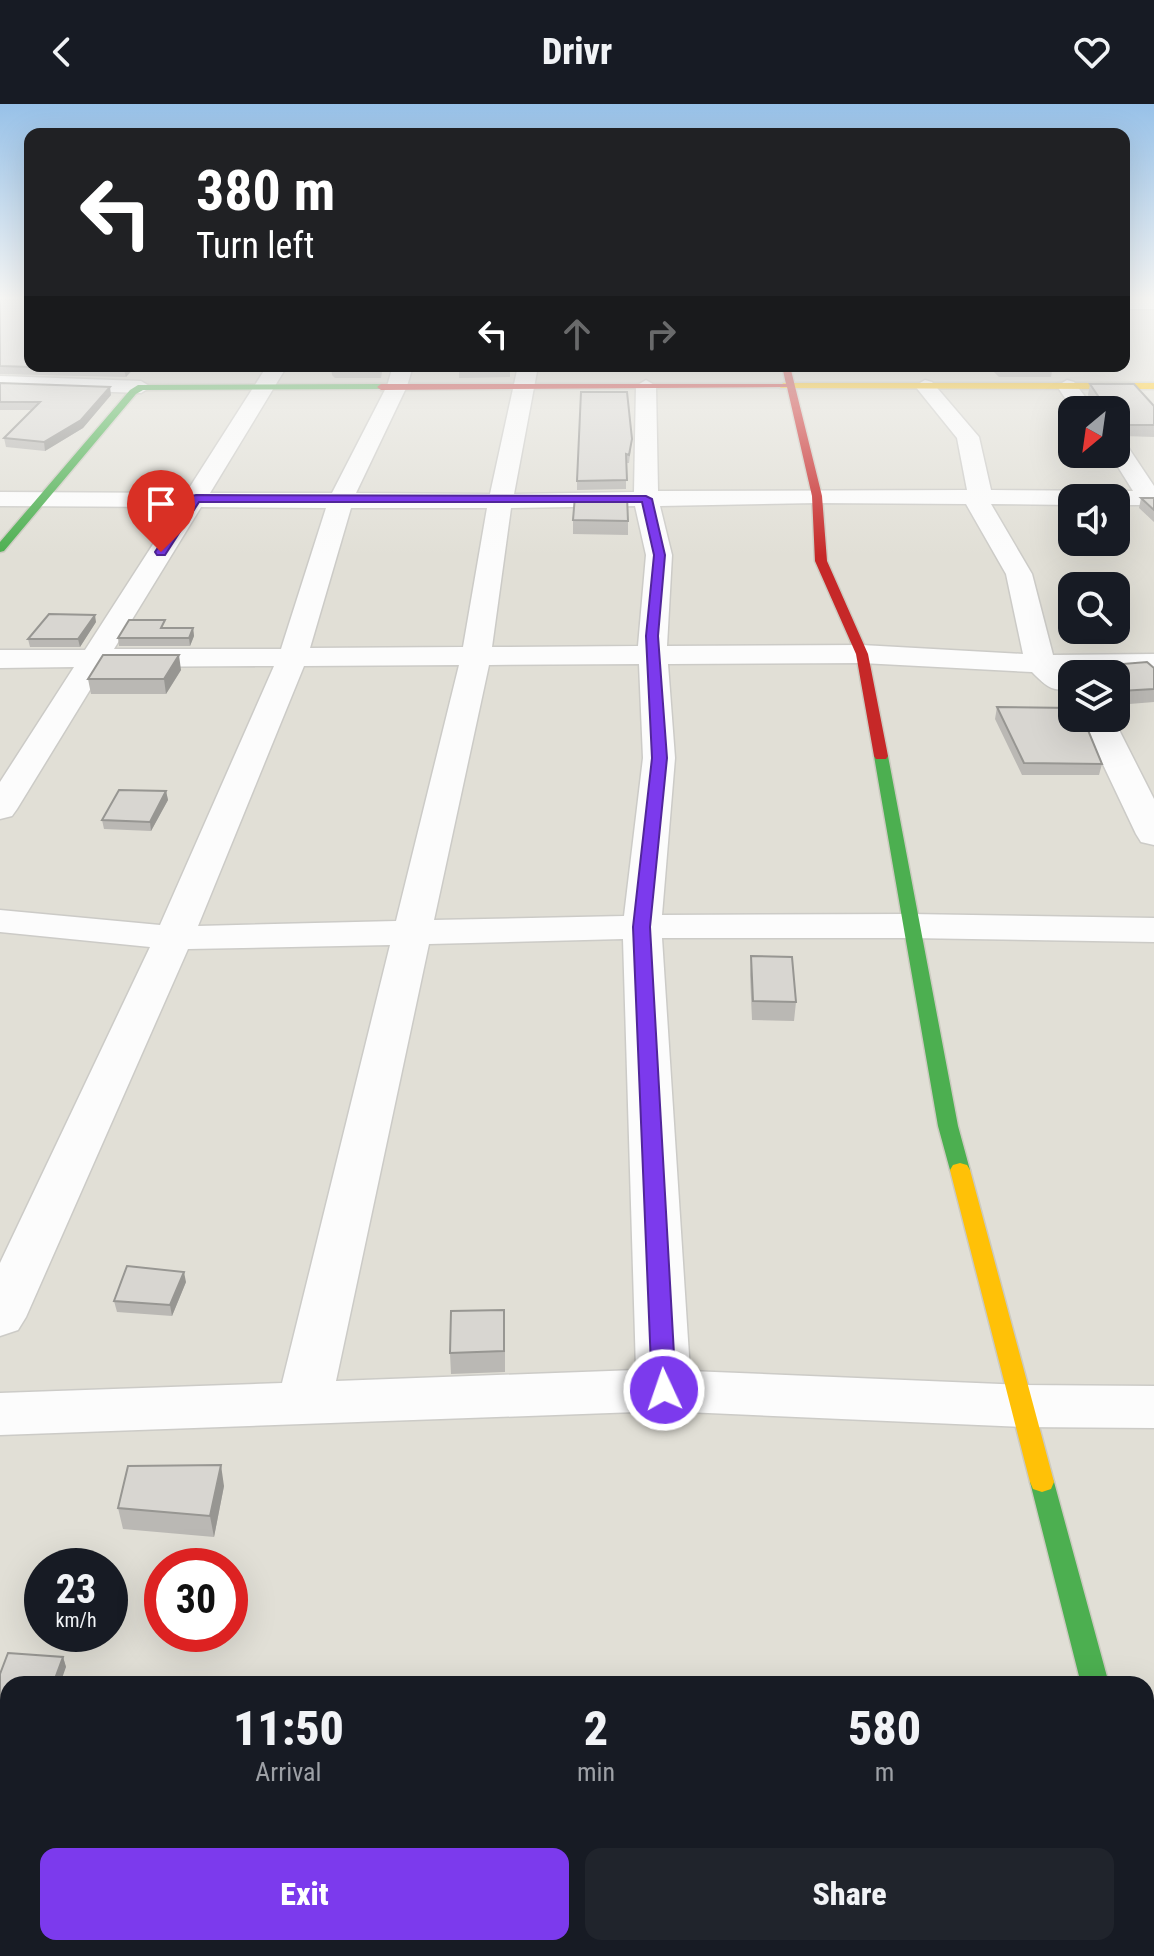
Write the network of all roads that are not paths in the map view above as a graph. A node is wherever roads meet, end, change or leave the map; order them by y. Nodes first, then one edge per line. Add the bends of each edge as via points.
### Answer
1 (16, 383) edge
2 (183, 383) edge
3 (266, 383) edge
4 (396, 383) edge
5 (524, 383) edge
6 (615, 383) edge
7 (1064, 383) edge
8 (646, 386) junction
9 (791, 386) junction
10 (925, 386) junction
11 (1066, 386) junction
12 (1154, 386) edge
13 (141, 387) junction
14 (1074, 396) edge
15 (1130, 466) edge
16 (817, 496) junction
17 (196, 498) junction
18 (975, 498) junction
19 (1152, 498) edge
20 (0, 499) edge
21 (41, 499) junction
22 (341, 499) junction
23 (646, 499) junction
24 (500, 501) junction
25 (0, 549) edge
26 (862, 654) junction
27 (653, 655) junction
28 (293, 656) junction
29 (476, 656) junction
30 (0, 659) edge
31 (92, 660) junction
32 (1154, 663) edge
33 (1040, 664) junction
34 (1058, 680) edge
35 (1104, 732) edge
36 (0, 809) edge
37 (1154, 834) edge
38 (0, 921) edge
39 (910, 926) junction
40 (642, 927) junction
41 (1154, 930) edge
42 (412, 932) junction
43 (174, 938) junction
44 (0, 1317) edge
45 (664, 1390) junction
46 (304, 1403) junction
47 (1022, 1406) junction
48 (1154, 1407) edge
49 (0, 1414) edge
50 (1093, 1676) edge

1 - 13 street
2 - 13 street
3 - 17 street
4 - 22 street
5 - 24 street
6 - 8 street
7 - 11 street
8 - 9 street
8 - 23 street
9 - 10 street
9 - 16 street
10 - 11 street
10 - 18 street via 968,437 980,487
11 - 12 street
11 - 14 street
13 - 21 street
15 - 19 street
16 - 18 street
16 - 23 street
16 - 26 street via 821,561
17 - 21 street
17 - 22 street
17 - 31 street
18 - 19 street
18 - 33 street via 1019,574
20 - 21 street
21 - 25 street
22 - 24 street
22 - 28 street
23 - 24 street
23 - 27 street via 659,555
24 - 29 street
26 - 27 street
26 - 33 street
26 - 39 street
27 - 29 street
27 - 40 street via 659,758
28 - 29 street
28 - 31 street
28 - 43 street
29 - 42 street
30 - 31 street
31 - 36 street
32 - 33 street
33 - 34 street
35 - 37 street
38 - 43 street
39 - 40 street
39 - 41 street
39 - 47 street via 948,1126
40 - 42 street
40 - 45 street
42 - 43 street
42 - 46 street
43 - 44 street
45 - 46 street
45 - 47 street
46 - 49 street
47 - 48 street
47 - 50 street

